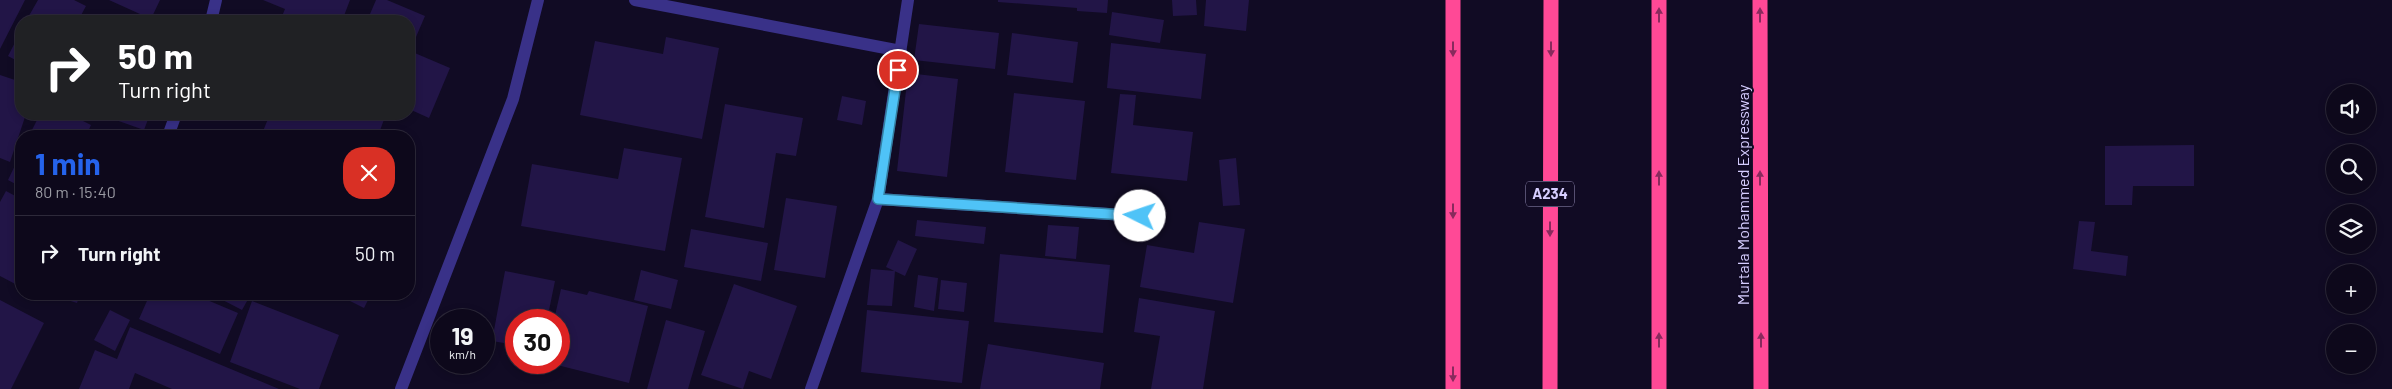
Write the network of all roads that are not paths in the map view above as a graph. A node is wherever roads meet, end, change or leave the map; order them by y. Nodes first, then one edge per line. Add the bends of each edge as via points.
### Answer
1 (216, 0) edge
2 (538, 0) edge
3 (635, 0) edge
4 (908, 0) edge
5 (1453, 0) edge
6 (1551, 0) edge
7 (1659, 0) edge
8 (1760, 0) edge
9 (212, 15) edge
10 (901, 51) junction
11 (878, 199) junction
12 (1140, 216) dead end
13 (401, 389) edge
14 (812, 389) edge
15 (1453, 389) edge
16 (1550, 389) edge
17 (1659, 389) edge
18 (1761, 389) edge

1 - 9 street
2 - 13 street via 513,99
3 - 10 street
4 - 10 street
5 -> 15 highway
6 -> 16 highway, A234
17 -> 7 highway
18 -> 8 highway, Murtala Mohammed Expressway
10 - 11 street
11 - 12 street
11 - 14 street

